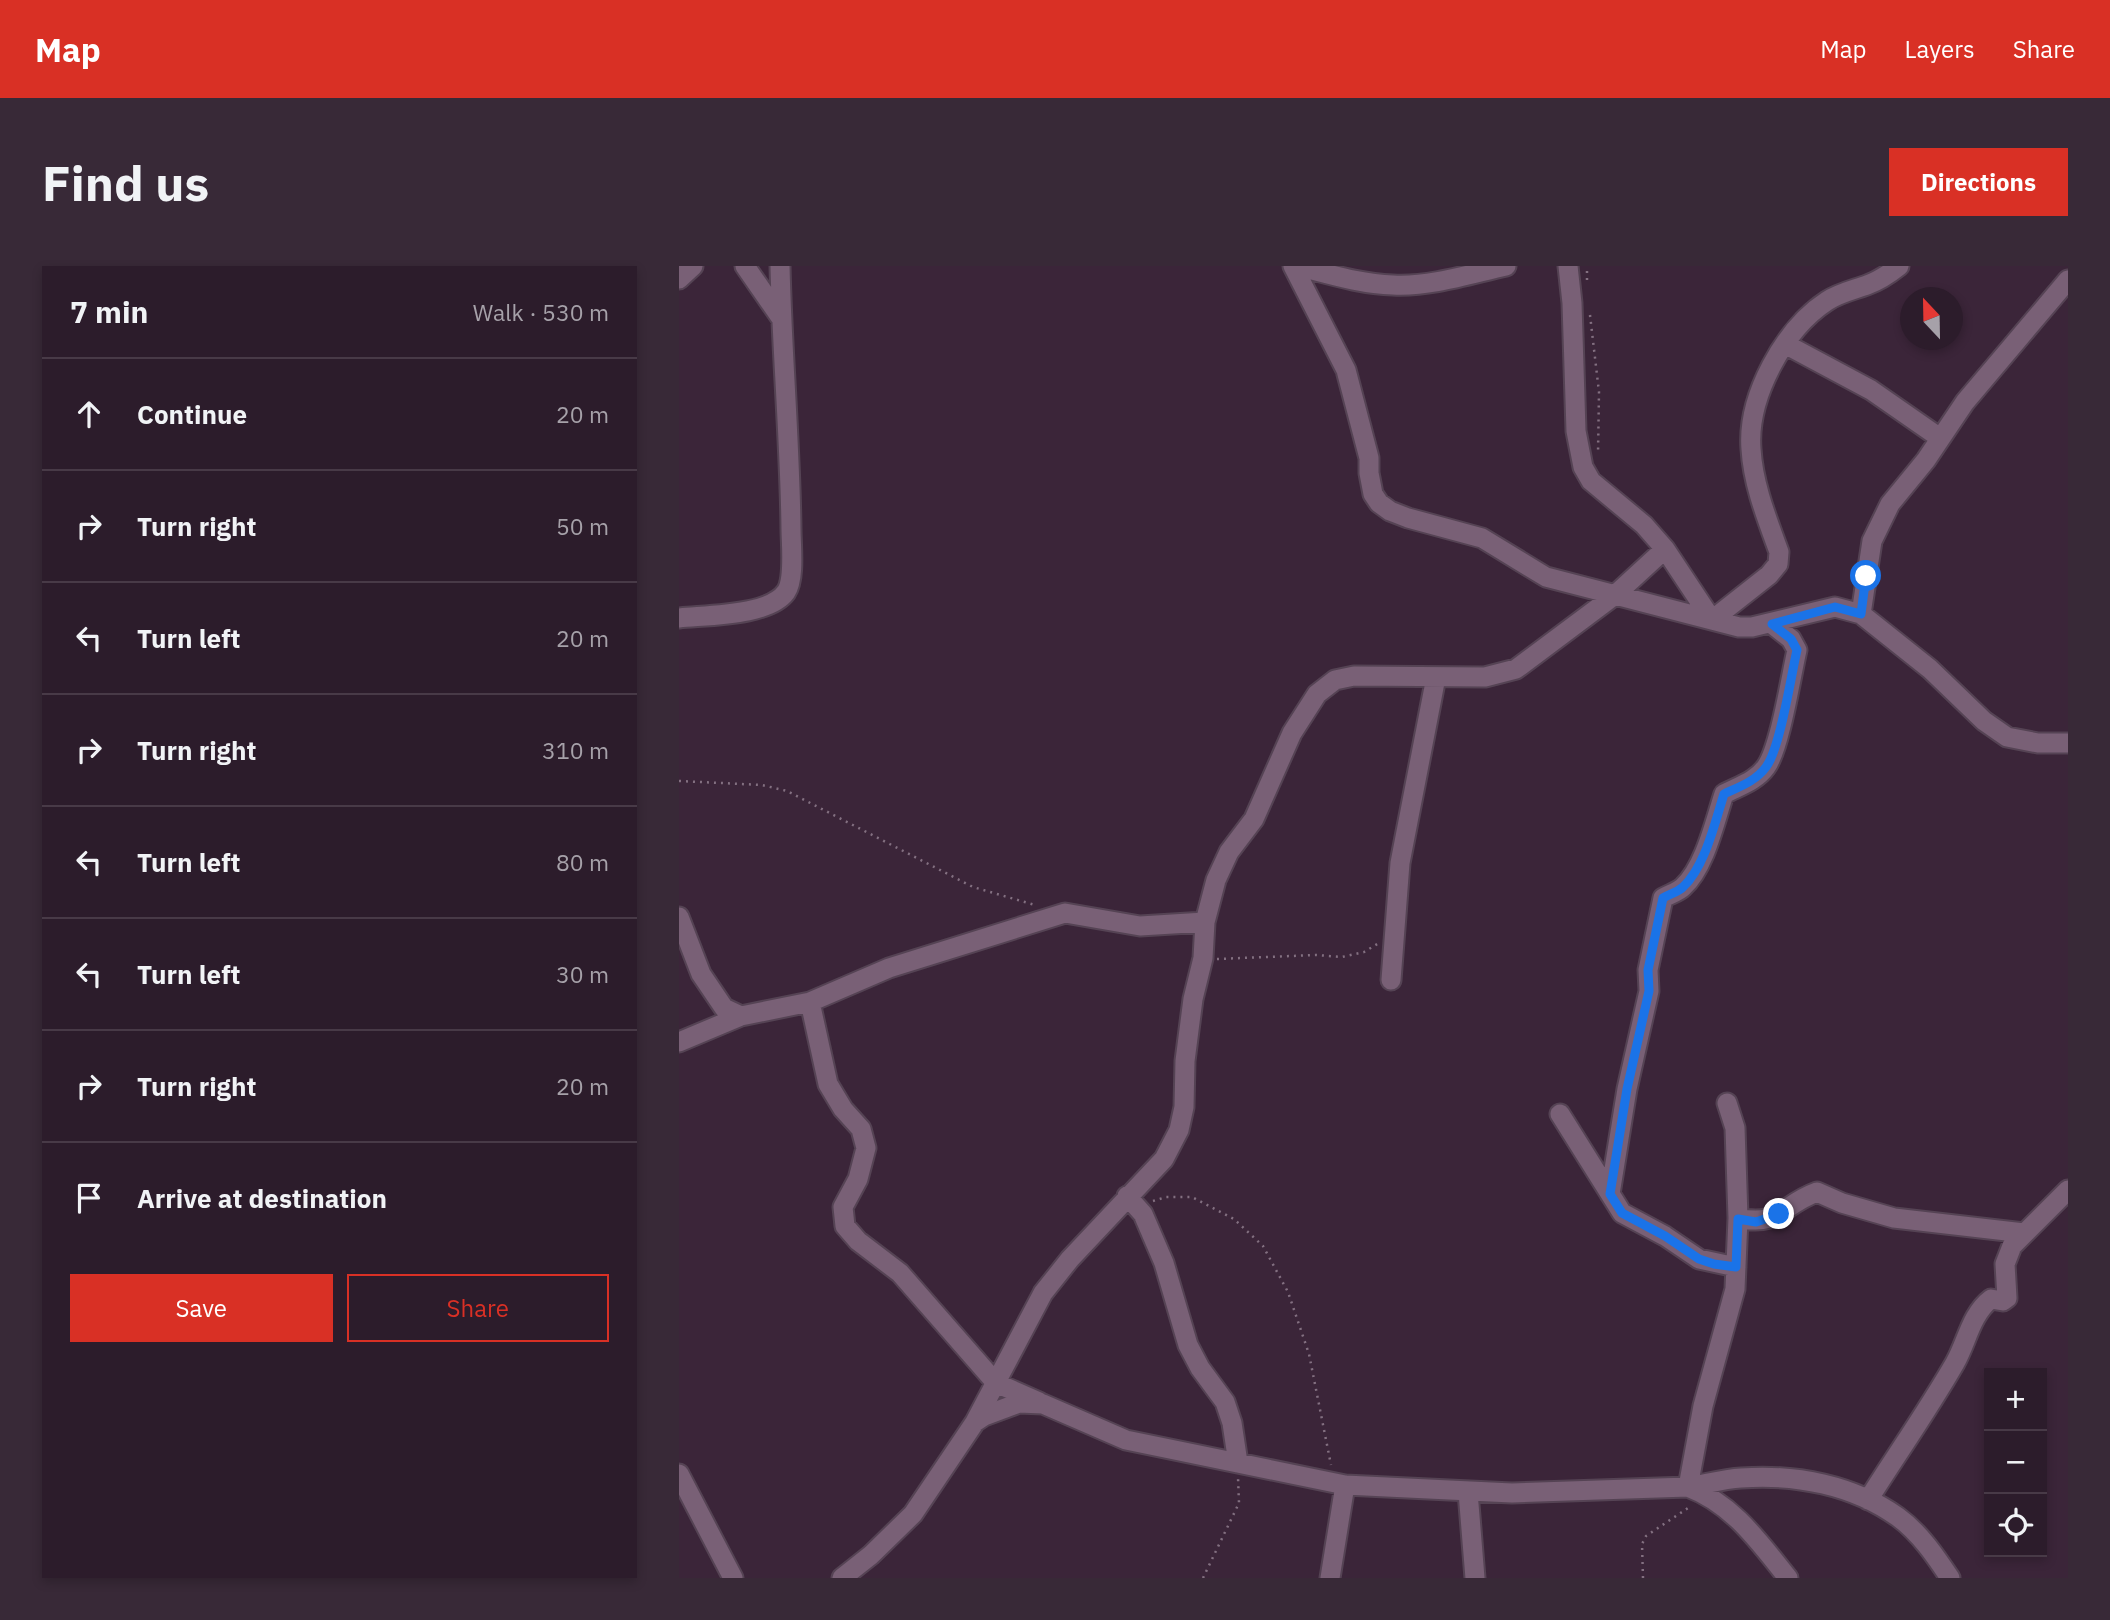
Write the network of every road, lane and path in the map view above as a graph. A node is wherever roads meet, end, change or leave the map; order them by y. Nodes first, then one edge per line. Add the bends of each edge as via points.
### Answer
1 (693, 266) edge
2 (745, 266) edge
3 (780, 266) edge
4 (1295, 266) edge
5 (1506, 266) edge
6 (1568, 266) edge
7 (1587, 266) edge
8 (1899, 266) edge
9 (679, 279) edge
10 (2068, 280) edge
11 (1587, 289) dead end
12 (1590, 315) dead end
13 (781, 319) junction
14 (1785, 344) junction
15 (1940, 438) junction
16 (1598, 459) dead end
17 (1665, 549) junction
18 (1615, 595) junction
19 (1861, 614) junction
20 (679, 618) edge
21 (1712, 620) junction
22 (1772, 624) junction
23 (1436, 677) junction
24 (2068, 743) edge
25 (679, 780) edge
26 (1039, 906) dead end
27 (679, 917) edge
28 (1205, 922) junction
29 (1395, 931) junction
30 (1203, 958) junction
31 (1391, 980) dead end
32 (810, 1002) junction
33 (741, 1016) junction
34 (679, 1042) edge
35 (1727, 1103) dead end
36 (1560, 1114) dead end
37 (2068, 1190) edge
38 (1610, 1194) junction
39 (1131, 1201) junction
40 (1738, 1219) junction
41 (2024, 1233) junction
42 (1736, 1267) junction
43 (996, 1383) junction
44 (1043, 1404) junction
45 (975, 1422) junction
46 (1238, 1463) junction
47 (679, 1474) edge
48 (1338, 1484) junction
49 (1688, 1487) junction
50 (1468, 1492) junction
51 (1709, 1495) junction
52 (1868, 1500) junction
53 (733, 1578) edge
54 (842, 1578) edge
55 (1203, 1578) edge
56 (1330, 1578) edge
57 (1475, 1578) edge
58 (1643, 1578) edge
59 (1788, 1578) edge
60 (1950, 1578) edge

1 - 9 street
2 - 13 street
3 - 13 street
4 - 5 street via 1394,286
4 - 18 street via 1346,370 1369,458 1373,494 1379,503 1408,519 1482,538 1546,578
6 - 17 street via 1576,431 1583,467 1591,481
7 - 11 path
8 - 14 street via 1869,285 1829,299
10 - 15 street
12 - 16 path via 1599,392
13 - 20 street via 790,466 791,571 787,591 758,609
14 - 15 street via 1871,390
14 - 21 street via 1761,387 1751,432 1755,478 1779,552 1778,564
15 - 19 street via 1880,522
17 - 18 street
17 - 21 street
18 - 21 street
18 - 23 street via 1516,668 1485,677
19 - 22 street via 1835,607
19 - 24 street via 2007,737
21 - 22 street via 1739,627
22 - 38 street via 1797,650 1775,745 1767,766 1756,778 1724,794 1706,850 1693,873 1683,888 1663,898
23 - 28 street via 1354,676 1335,680 1317,694 1292,733 1254,819 1229,852
23 - 29 street via 1400,863
25 - 26 path via 787,791 973,887
27 - 33 street via 701,974 725,1008
28 - 30 street
28 - 32 street via 1140,926 1065,913 889,968
29 - 30 path via 1364,952 1342,957
29 - 31 street
30 - 39 street via 1193,999 1178,1130 1164,1159
32 - 33 street
32 - 43 street via 828,1084 861,1129 866,1148 858,1179 843,1207 845,1226 900,1273
33 - 34 street
35 - 40 street via 1735,1128
36 - 38 street
37 - 41 street
38 - 42 street via 1622,1213 1699,1259
39 - 43 street via 1070,1259 1043,1293
39 - 46 street via 1143,1214 1164,1263 1188,1345 1225,1402
39 - 48 path via 1192,1197 1234,1219 1263,1246 1288,1292 1309,1354
40 - 41 street via 1766,1220 1817,1192 1894,1218
40 - 42 street
41 - 52 street via 2005,1264 2007,1298 1991,1298 1980,1307 1930,1406
42 - 49 street via 1735,1289 1703,1406
43 - 44 street
43 - 45 street
44 - 45 street via 1019,1403
44 - 46 street via 1126,1440
45 - 54 street via 913,1514
46 - 48 street
46 - 55 path via 1238,1503
47 - 53 street
48 - 50 street
48 - 56 street
49 - 50 street
49 - 51 street
49 - 52 street via 1739,1478 1784,1477 1847,1489
50 - 57 street
51 - 58 path via 1646,1536
51 - 59 street via 1751,1533
52 - 60 street via 1900,1518 1933,1552

